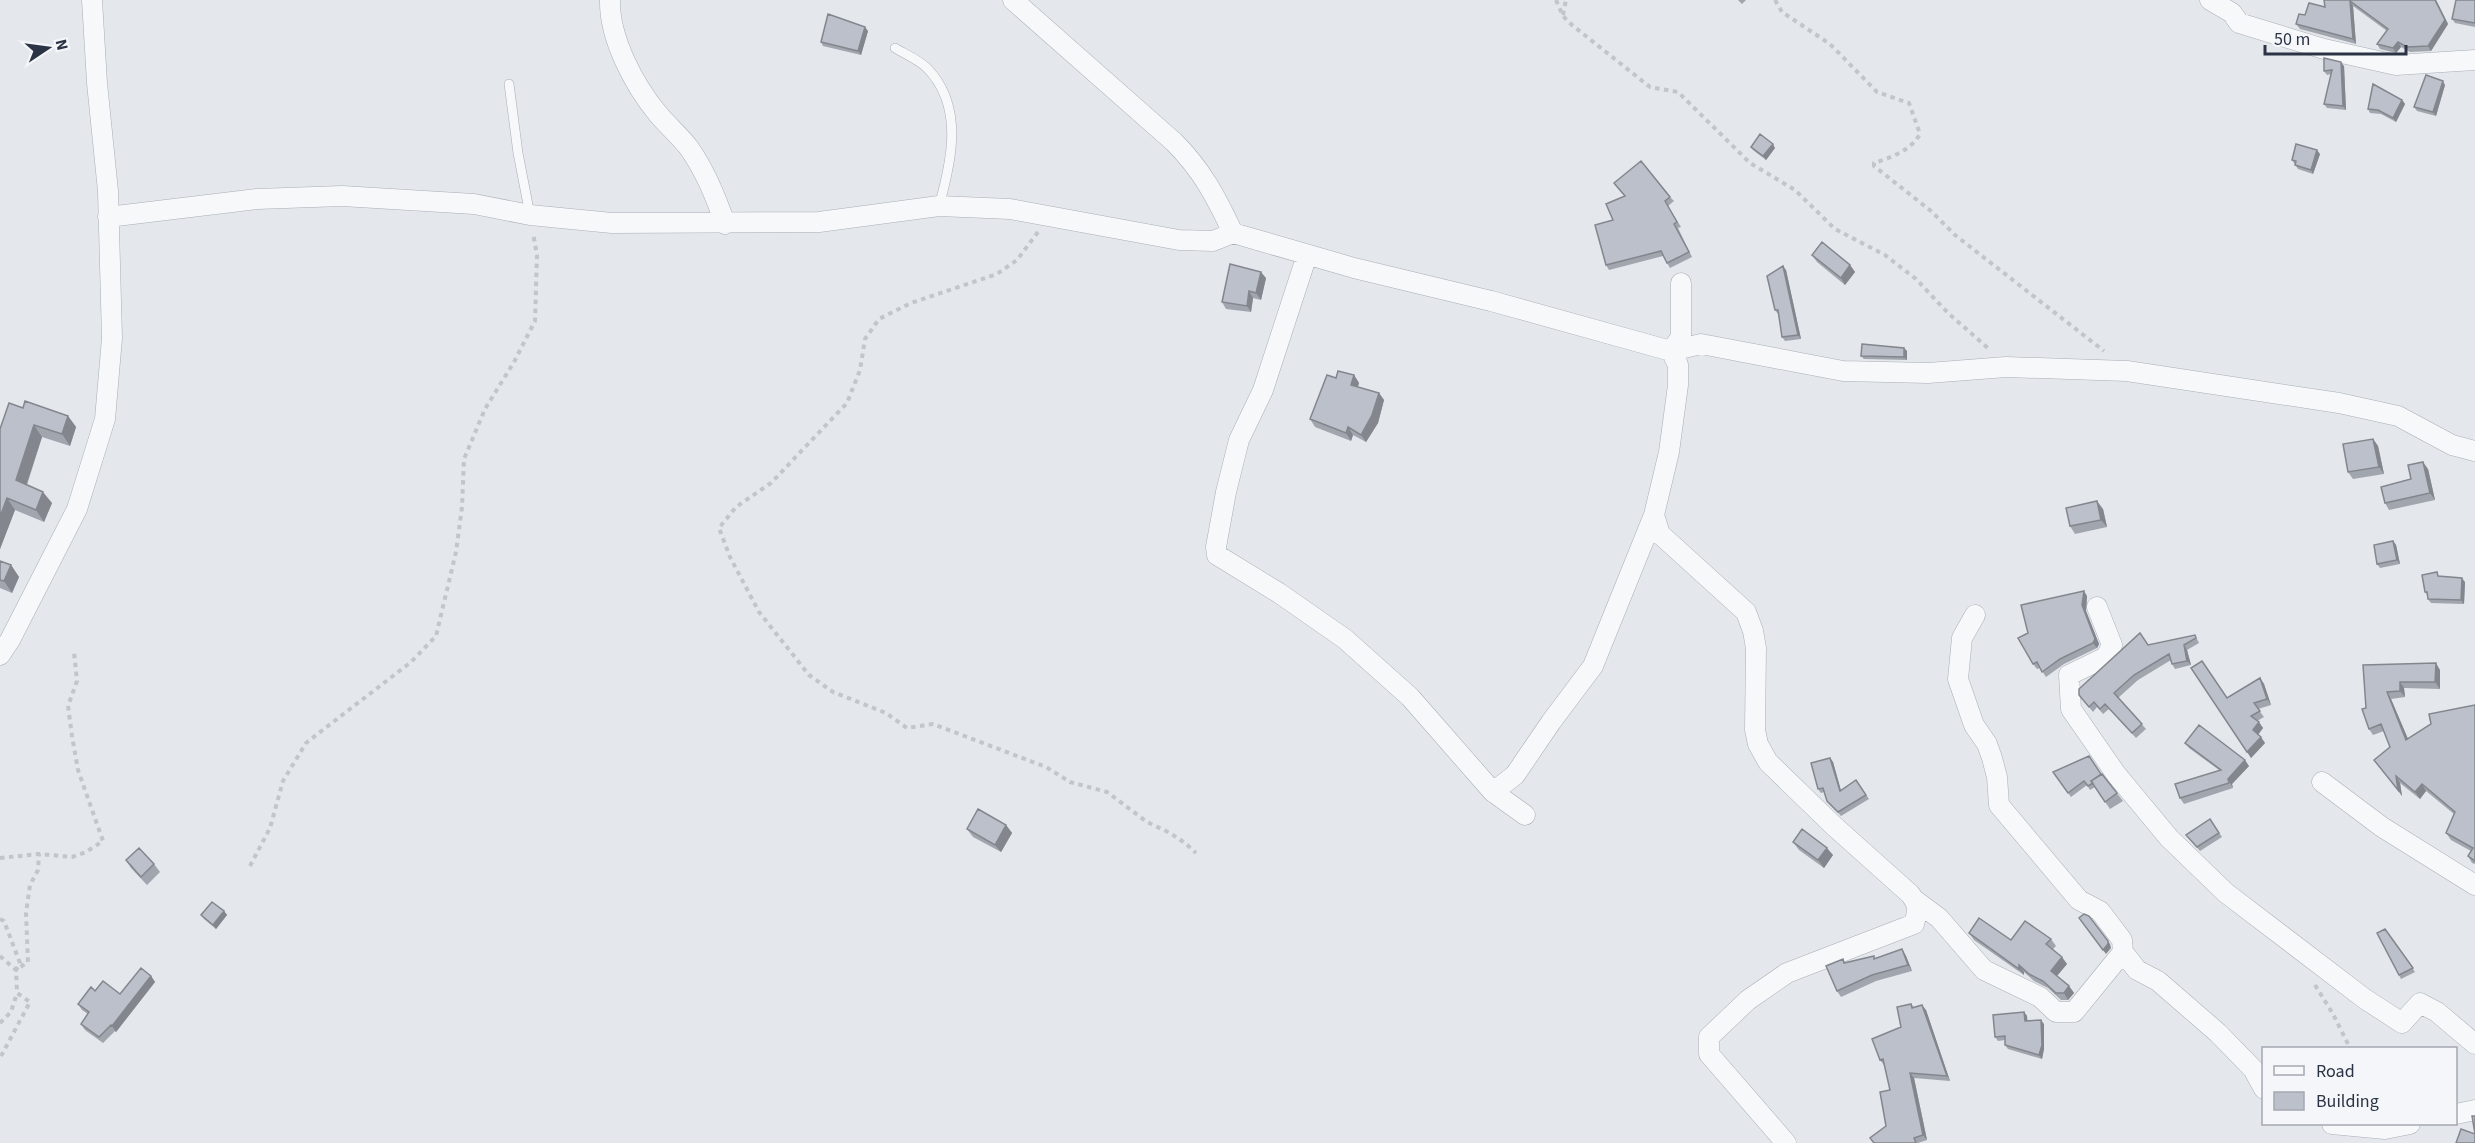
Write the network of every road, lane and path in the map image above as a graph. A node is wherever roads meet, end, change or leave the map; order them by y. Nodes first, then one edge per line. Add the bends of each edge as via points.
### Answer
1 (92, 0) edge
2 (610, 0) edge
3 (1013, 0) edge
4 (1556, 0) edge
5 (1566, 0) edge
6 (1775, 0) edge
7 (2210, 0) edge
8 (1563, 16) junction
9 (895, 48) dead end
10 (2475, 60) edge
11 (509, 84) dead end
12 (939, 206) junction
13 (530, 215) junction
14 (108, 217) junction
15 (1049, 217) junction
16 (725, 224) junction
17 (1233, 233) junction
18 (1307, 255) junction
19 (1681, 283) dead end
20 (1671, 351) junction
21 (2006, 367) junction
22 (2127, 371) junction
23 (2475, 451) edge
24 (1654, 515) junction
25 (2097, 607) dead end
26 (1975, 615) dead end
27 (74, 652) dead end
28 (0, 655) edge
29 (2322, 782) dead end
30 (1493, 792) junction
31 (1525, 815) dead end
32 (1196, 853) dead end
33 (39, 854) junction
34 (0, 858) edge
35 (250, 866) dead end
36 (2475, 885) edge
37 (1916, 902) junction
38 (0, 919) edge
39 (2124, 952) junction
40 (0, 956) edge
41 (16, 970) junction
42 (2310, 977) dead end
43 (17, 993) junction
44 (0, 1023) edge
45 (2475, 1044) edge
46 (2350, 1047) edge
47 (0, 1058) edge
48 (2262, 1086) edge
49 (2475, 1110) edge
50 (2457, 1114) edge
51 (2343, 1125) edge
52 (2405, 1125) edge
53 (1786, 1143) edge

1 - 14 street
2 - 16 street via 609,12 622,54 637,85 689,148 712,186
3 - 17 street via 1195,163
4 - 8 path
5 - 8 path
6 - 22 path via 1782,12 1830,44 1877,92 1909,103 1920,134 1915,143 1874,166
7 - 10 street via 2232,13 2239,23 2351,56 2396,65
8 - 21 path via 1650,87 1678,92 1750,163 1795,190 1835,229 1885,255 1916,279
9 - 12 lane via 927,68 948,100 952,123 950,165
11 - 13 lane
12 - 15 street via 1010,209
12 - 16 street via 819,222
13 - 14 street via 474,204 342,196 257,199
13 - 16 street via 612,223
13 - 35 path via 537,255 535,321 485,409 464,459 456,552 436,636 411,662 306,742 283,781 270,828
14 - 28 street via 112,338 105,419 77,508
15 - 17 street via 1179,240 1213,241
15 - 32 path via 1017,260 997,274 911,303 879,319 866,339 860,370 847,403 771,483 736,507 719,528 759,612 808,675 833,692 886,713 907,728 933,724 1046,767 1070,782 1107,792
17 - 18 street
18 - 20 street
18 - 30 street via 1263,390 1239,440 1217,555 1345,639 1410,697
19 - 20 street via 1681,337
20 - 21 street via 1701,344 1843,371 1928,373
20 - 24 street via 1678,365 1678,385 1669,452
21 - 22 street
22 - 23 street via 2339,403 2398,416 2452,445
24 - 30 street via 1593,666 1515,775
24 - 37 street via 1660,534 1746,612 1756,648 1755,730 1768,762
25 - 45 street via 2112,645 2106,657 2068,675 2071,709 2115,774 2169,838 2226,893 2365,999 2402,1023 2420,1003 2438,1012
26 - 39 street via 1962,638 1958,679 1974,725 1992,758 1999,805 2079,900 2100,911 2122,940
27 - 33 path via 77,681 68,706 74,747 103,841 72,857
29 - 36 street via 2382,827
30 - 31 street
33 - 34 path
33 - 41 path via 26,913 28,962
37 - 39 street via 1939,918 1984,970 2040,997 2056,1012 2074,1012
37 - 53 street via 1914,924 1787,973 1748,1000 1709,1037 1709,1054
38 - 41 path via 20,963
39 - 48 street via 2137,970 2158,981 2218,1033 2253,1070
40 - 41 path
41 - 43 path
42 - 46 path
43 - 44 path via 11,1012
43 - 47 path via 30,1002
49 - 50 street
51 - 52 street via 2385,1129

